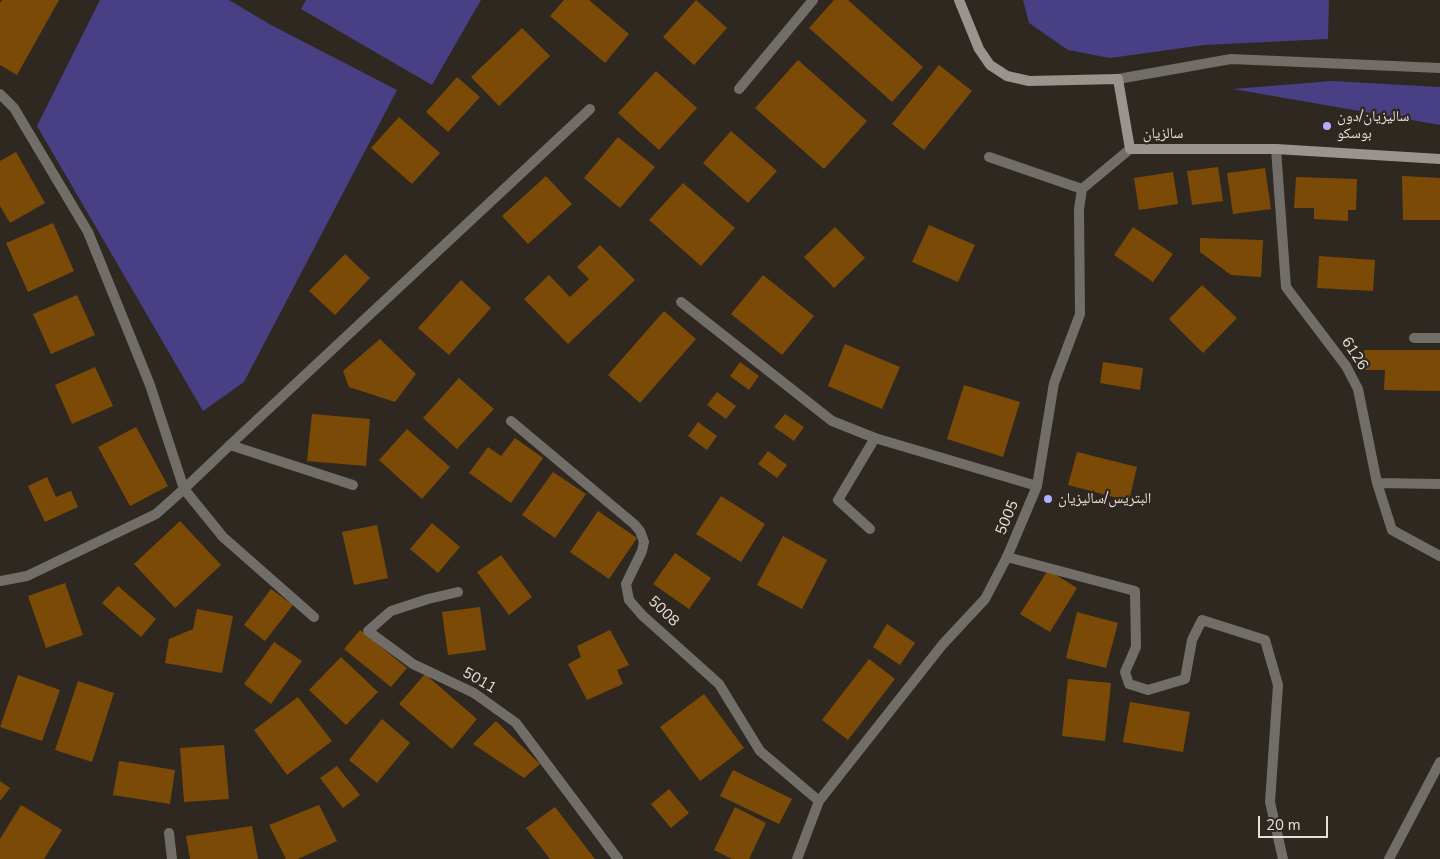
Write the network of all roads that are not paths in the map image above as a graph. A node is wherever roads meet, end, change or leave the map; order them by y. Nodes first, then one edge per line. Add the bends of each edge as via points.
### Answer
1 (813, 0) edge
2 (959, 0) edge
3 (1440, 68) edge
4 (1118, 79) junction
5 (739, 89) dead end
6 (0, 94) edge
7 (590, 108) dead end
8 (1130, 149) junction
9 (1276, 149) junction
10 (990, 157) dead end
11 (1440, 159) edge
12 (1082, 189) junction
13 (681, 302) dead end
14 (1414, 338) dead end
15 (1440, 338) edge
16 (511, 421) dead end
17 (875, 438) junction
18 (230, 445) junction
19 (1377, 484) junction
20 (1440, 484) edge
21 (353, 485) dead end
22 (1037, 486) junction
23 (184, 489) junction
24 (870, 528) dead end
25 (1440, 556) edge
26 (1007, 557) junction
27 (0, 581) edge
28 (458, 592) dead end
29 (314, 617) dead end
30 (1440, 762) edge
31 (818, 801) junction
32 (169, 833) dead end
33 (172, 859) edge
34 (618, 859) edge
35 (797, 859) edge
36 (1283, 859) edge
37 (1389, 859) edge

1 - 5 street
2 - 4 street via 979,49 990,65 1007,76 1029,81
3 - 4 street via 1231,59
4 - 8 street, سالزيان
6 - 23 street via 14,108 88,232 150,385
7 - 18 street
8 - 9 street, سالزيان
8 - 12 street
9 - 11 street, سالزيان
9 - 19 street, 6126 via 1286,286 1346,366 1358,389
10 - 12 street
12 - 22 street, 5005 via 1079,209 1080,314 1054,383
13 - 17 street via 832,421
14 - 15 street
16 - 31 street, 5008 via 640,531 644,542 626,584 629,600 719,684 760,751
17 - 22 street
17 - 24 street via 838,500
18 - 21 street
18 - 23 street
19 - 20 street
19 - 25 street, 6126 via 1392,530
22 - 26 street, 5005
23 - 27 street via 156,514 27,576
23 - 29 street via 223,537
26 - 31 street, 5005 via 985,599 943,644
26 - 36 street via 1135,591 1136,647 1125,672 1129,684 1148,690 1185,679 1192,640 1202,620 1265,640 1278,685 1270,802
28 - 34 street, 5011 via 391,611 368,631 413,664 474,692 516,723
30 - 37 street
31 - 35 street, 5005
32 - 33 street

